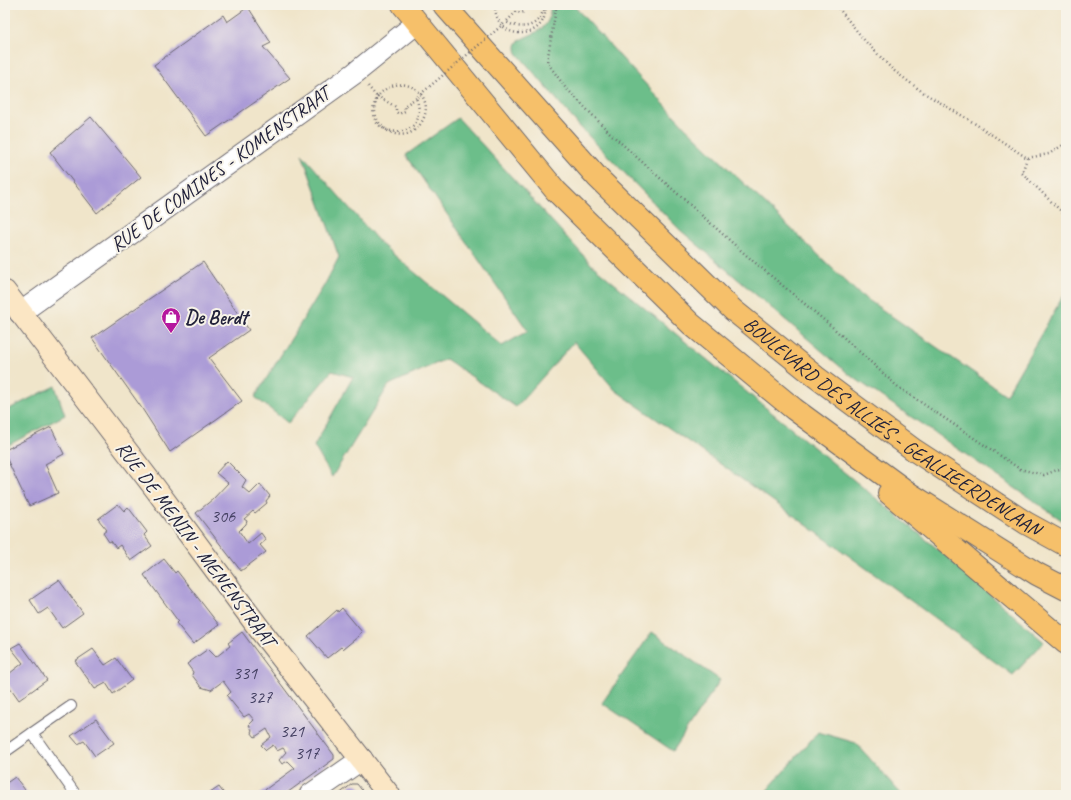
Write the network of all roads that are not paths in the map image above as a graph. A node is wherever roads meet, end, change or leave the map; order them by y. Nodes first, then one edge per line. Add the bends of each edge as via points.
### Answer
1 (403, 5) edge
2 (444, 5) edge
3 (417, 23) junction
4 (5, 292) edge
5 (20, 313) junction
6 (794, 409) junction
7 (1066, 545) edge
8 (1066, 589) edge
9 (1066, 643) edge
10 (71, 706) dead end
11 (32, 734) junction
12 (5, 752) edge
13 (362, 759) junction
14 (76, 795) edge
15 (310, 795) edge
16 (389, 795) edge

1 - 3 highway, BOULEVARD DES ALLIÉS - GEALLIEERDENLAAN
2 - 7 highway, BOULEVARD DES ALLIÉS - GEALLIEERDENLAAN via 598,178 734,310 816,377 914,450 1026,523
3 - 5 street, RUE DE COMINES - KOMENSTRAAT via 355,73
3 - 6 highway, BOULEVARD DES ALLIÉS - GEALLIEERDENLAAN via 556,191 691,324
4 - 5 street, RUE DE MENIN - MENENSTRAAT
5 - 13 street, RUE DE MENIN - MENENSTRAAT via 261,631
6 - 8 highway, BOULEVARD DES ALLIÉS - GEALLIEERDENLAAN via 910,494 1037,574
6 - 9 highway via 921,521
10 - 11 lane
11 - 12 lane
11 - 14 lane
13 - 15 street
13 - 16 street, RUE DE MENIN - MENENSTRAAT

